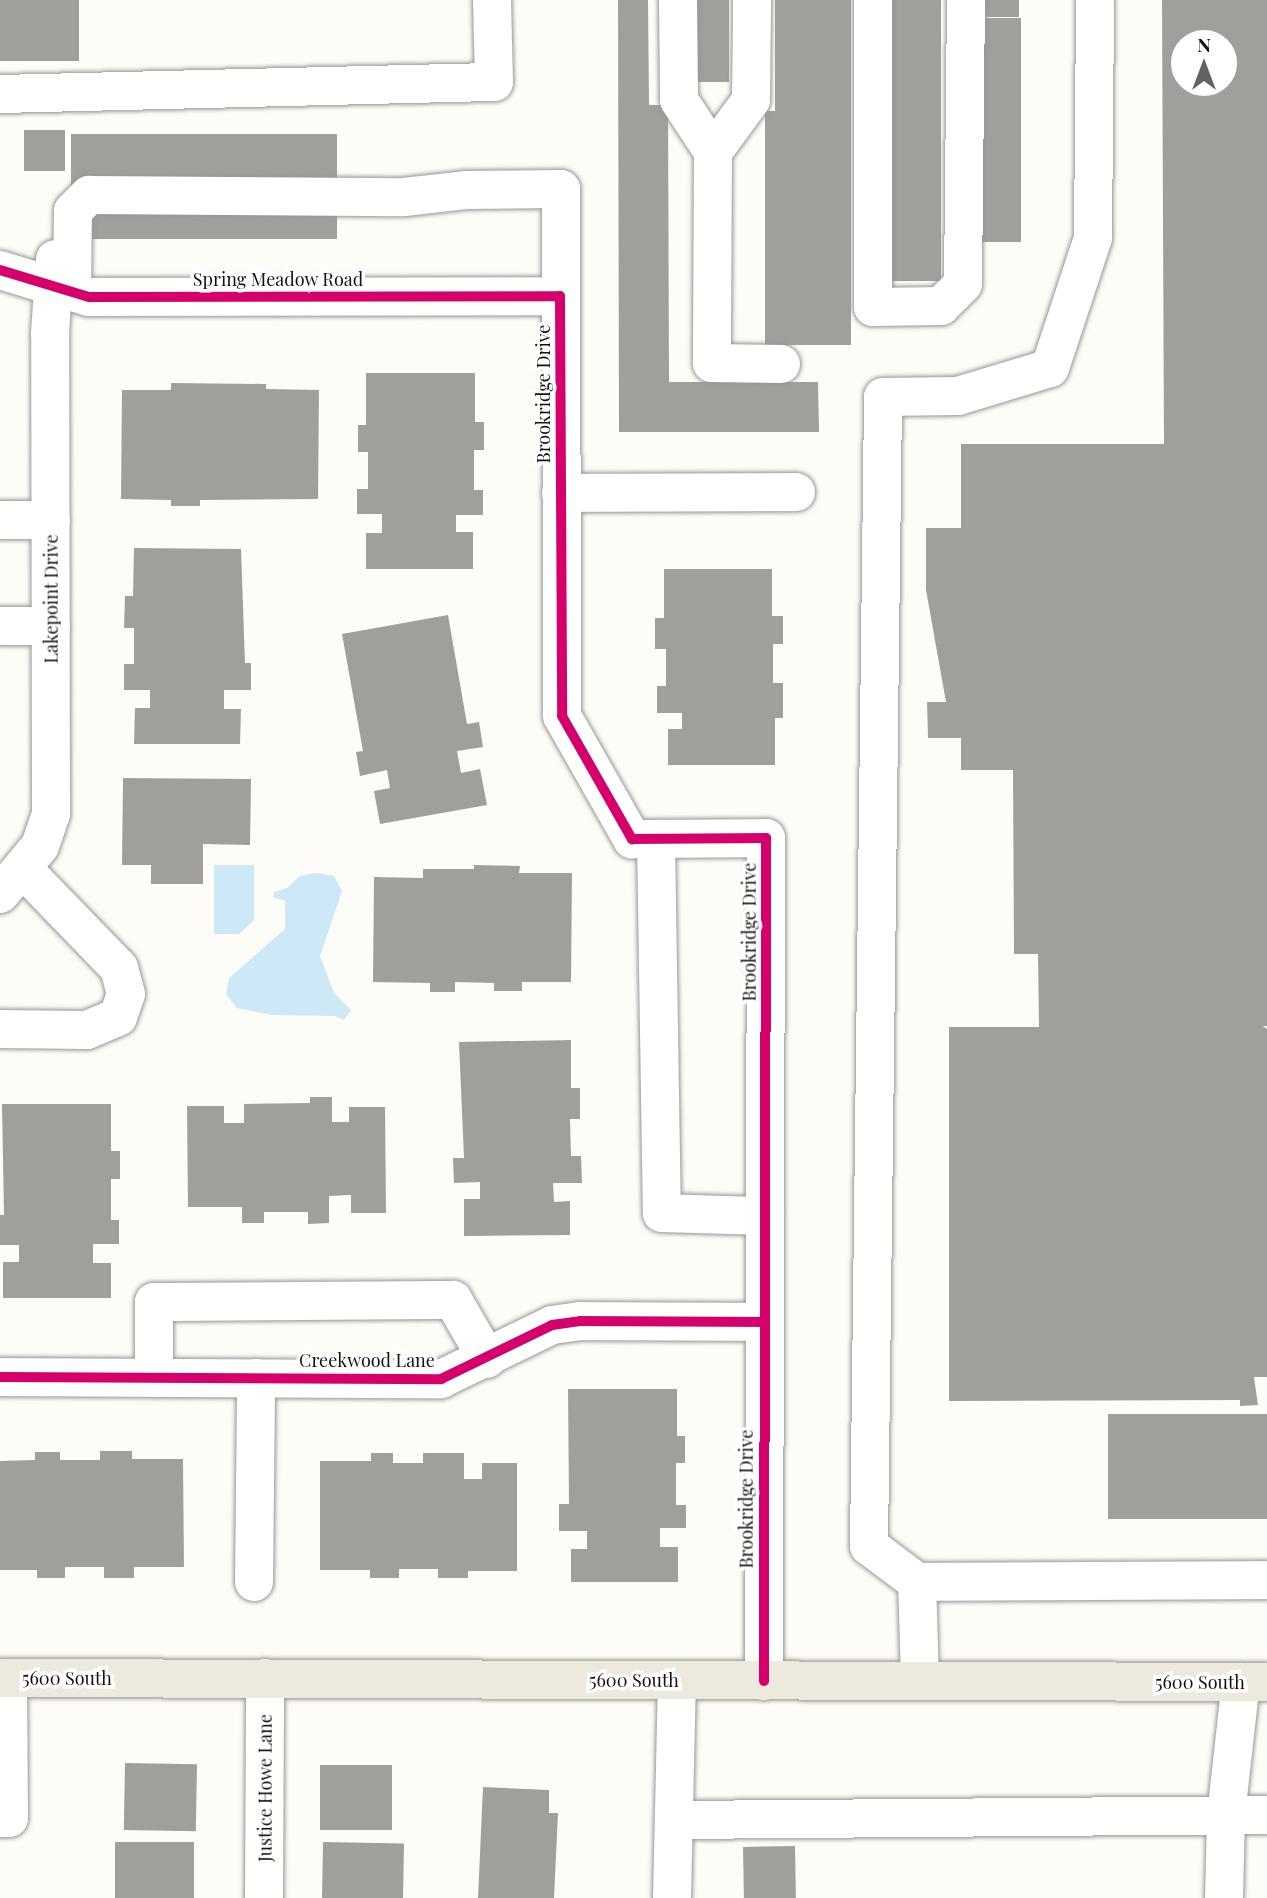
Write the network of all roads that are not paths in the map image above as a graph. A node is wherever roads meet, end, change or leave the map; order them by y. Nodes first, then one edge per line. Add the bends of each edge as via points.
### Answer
1 (492, 0) edge
2 (678, 0) edge
3 (752, 0) edge
4 (873, 0) edge
5 (966, 0) edge
6 (1095, 0) edge
7 (0, 94) edge
8 (713, 152) junction
9 (336, 176) dead end
10 (71, 186) dead end
11 (466, 190) junction
12 (0, 270) edge
13 (64, 289) junction
14 (560, 296) junction
15 (781, 364) dead end
16 (796, 492) dead end
17 (561, 493) junction
18 (0, 520) edge
19 (51, 520) junction
20 (0, 626) edge
21 (51, 626) junction
22 (656, 839) junction
23 (12, 882) edge
24 (0, 1029) edge
25 (765, 1216) junction
26 (764, 1322) junction
27 (487, 1359) junction
28 (0, 1377) edge
29 (154, 1378) junction
30 (256, 1378) junction
31 (1267, 1580) edge
32 (254, 1582) dead end
33 (916, 1582) junction
34 (4, 1678) edge
35 (265, 1678) junction
36 (677, 1680) junction
37 (764, 1681) junction
38 (920, 1681) junction
39 (1254, 1682) edge
40 (1226, 1815) junction
41 (1267, 1815) edge
42 (0, 1818) edge
43 (675, 1820) junction
44 (264, 1898) edge
45 (672, 1898) edge
46 (1224, 1898) edge

1 - 7 street via 494,82
2 - 8 street via 679,100
3 - 8 street via 751,100
4 - 5 street via 873,307 941,306 963,284
6 - 33 street via 1093,237 1050,368 958,396 883,397 869,1546
8 - 15 street via 712,363
9 - 11 street via 406,176
10 - 13 street via 54,204
11 - 13 street via 404,197 89,195 73,211
11 - 14 street, Brookridge Drive via 561,189
12 - 13 street, Spring Meadow Road
13 - 14 street, Spring Meadow Road via 89,297
13 - 19 street, Lakepoint Drive via 50,333
14 - 17 street, Brookridge Drive
16 - 17 street
17 - 22 street, Brookridge Drive via 562,716 632,839
18 - 19 street
19 - 21 street, Lakepoint Drive
20 - 21 street
21 - 23 street, Lakepoint Drive via 51,814 40,846
22 - 25 street via 662,1213
22 - 25 street, Brookridge Drive via 766,838
23 - 24 street via 119,968 126,994 118,1017 87,1030
25 - 26 street, Brookridge Drive
26 - 27 street, Creekwood Lane via 580,1321 552,1325
26 - 37 street, Brookridge Drive
27 - 29 street via 453,1300 154,1302
27 - 30 street, Creekwood Lane via 441,1379
28 - 29 street, Creekwood Lane
29 - 30 street, Creekwood Lane
30 - 32 street
31 - 33 street
33 - 38 street
34 - 35 main road, 5600 South
34 - 42 street via 9,1818
35 - 36 main road, 5600 South
35 - 44 street, Justice Howe Lane
36 - 37 main road, 5600 South
36 - 43 street
37 - 38 main road, 5600 South
38 - 39 main road, 5600 South
39 - 40 street
40 - 41 street
40 - 43 street
40 - 46 street
43 - 45 street

